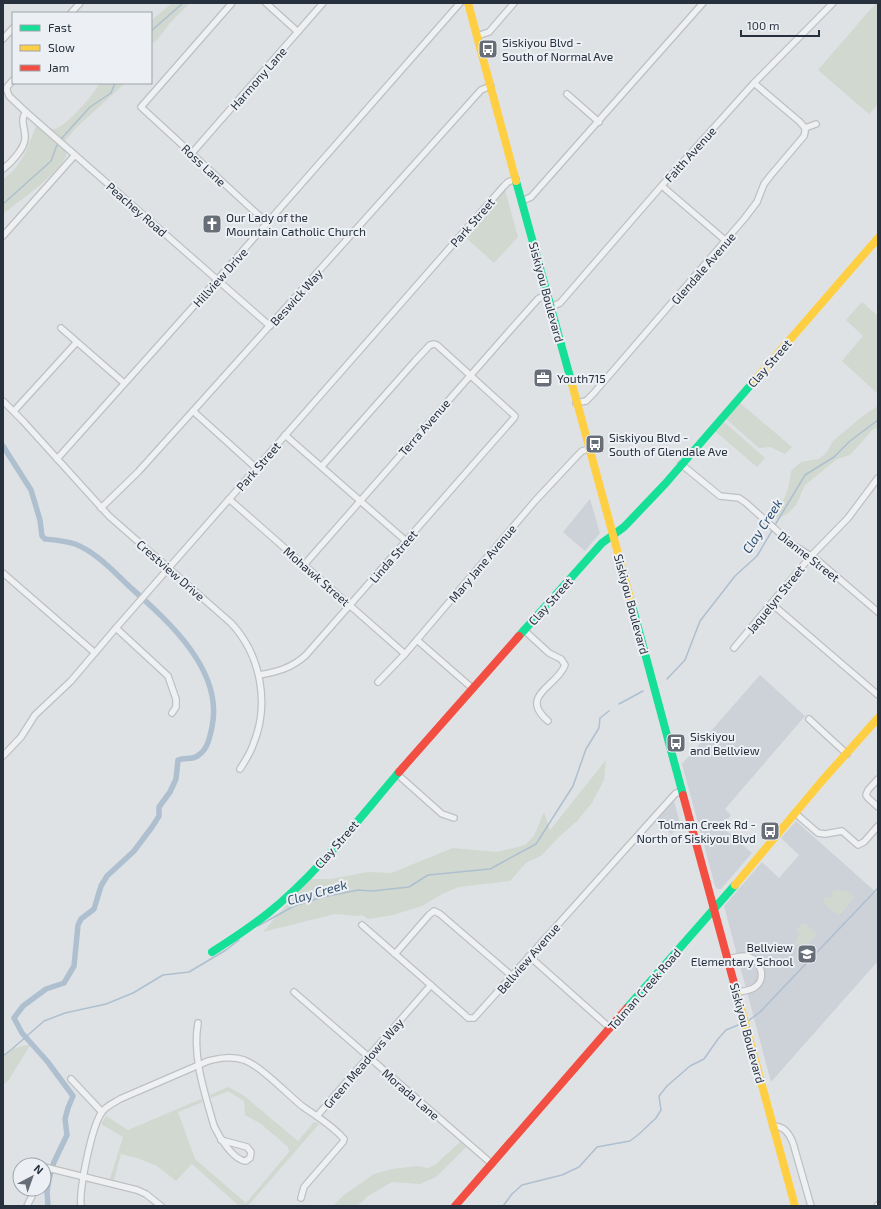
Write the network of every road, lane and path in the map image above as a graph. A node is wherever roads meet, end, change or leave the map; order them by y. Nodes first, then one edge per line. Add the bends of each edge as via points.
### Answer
1 (80, 3) edge
2 (232, 3) edge
3 (266, 3) edge
4 (323, 3) edge
5 (460, 3) edge
6 (468, 3) edge
7 (514, 3) edge
8 (703, 3) edge
9 (833, 3) edge
10 (72, 12) edge
11 (12, 29) edge
12 (298, 32) junction
13 (478, 36) junction
14 (3, 39) edge
15 (12, 81) edge
16 (754, 83) junction
17 (491, 86) junction
18 (5, 91) edge
19 (567, 94) dead end
20 (26, 112) junction
21 (599, 122) junction
22 (816, 124) dead end
23 (805, 128) junction
24 (192, 153) junction
25 (75, 155) junction
26 (3, 169) edge
27 (516, 179) junction
28 (662, 186) junction
29 (522, 201) junction
30 (267, 223) junction
31 (3, 236) edge
32 (878, 238) edge
33 (726, 241) junction
34 (218, 279) junction
35 (547, 294) junction
36 (551, 307) junction
37 (270, 326) junction
38 (61, 328) dead end
39 (76, 343) junction
40 (470, 375) junction
41 (124, 383) junction
42 (3, 401) edge
43 (576, 403) junction
44 (14, 411) junction
45 (193, 411) junction
46 (285, 435) junction
47 (589, 449) junction
48 (57, 459) junction
49 (681, 464) junction
50 (322, 466) junction
51 (256, 468) junction
52 (878, 478) edge
53 (229, 499) junction
54 (360, 500) junction
55 (101, 508) junction
56 (613, 535) junction
57 (406, 541) junction
58 (810, 556) junction
59 (304, 564) junction
60 (169, 568) junction
61 (3, 573) edge
62 (772, 604) junction
63 (350, 605) junction
64 (878, 612) edge
65 (116, 628) junction
66 (524, 630) junction
67 (417, 640) junction
68 (734, 648) dead end
69 (95, 652) junction
70 (406, 654) junction
71 (258, 675) junction
72 (378, 682) dead end
73 (472, 688) junction
74 (878, 695) edge
75 (172, 713) dead end
76 (878, 718) edge
77 (808, 719) dead end
78 (548, 721) dead end
79 (847, 754) junction
80 (3, 756) edge
81 (240, 769) dead end
82 (397, 774) junction
83 (876, 781) edge
84 (682, 790) junction
85 (878, 807) edge
86 (795, 813) junction
87 (454, 818) dead end
88 (878, 826) edge
89 (753, 864) junction
90 (708, 886) junction
91 (714, 908) junction
92 (362, 925) dead end
93 (212, 952) dead end
94 (395, 954) junction
95 (529, 956) junction
96 (728, 959) junction
97 (512, 976) junction
98 (431, 986) junction
99 (294, 992) dead end
100 (737, 992) junction
101 (198, 1023) dead end
102 (610, 1028) junction
103 (368, 1057) junction
104 (199, 1066) junction
105 (71, 1079) dead end
106 (102, 1112) junction
107 (317, 1116) junction
108 (773, 1126) junction
109 (221, 1140) junction
110 (492, 1164) junction
111 (52, 1169) edge
112 (83, 1176) junction
113 (32, 1197) edge
114 (301, 1198) dead end
115 (27, 1206) edge
116 (81, 1206) edge
117 (161, 1206) edge
118 (455, 1206) edge
119 (795, 1206) edge
120 (811, 1206) edge

1 - 10 street
2 - 24 street, Ross Lane via 141,107
3 - 12 street
4 - 12 street, Harmony Lane
5 - 30 street, Hillview Drive
6 - 13 street, Siskiyou Boulevard
7 - 13 street via 489,32
8 - 21 street
9 - 16 street, Faith Avenue
11 - 14 street
12 - 24 street, Harmony Lane
13 - 17 street, Siskiyou Boulevard
15 - 18 street
16 - 23 street
16 - 28 street, Faith Avenue
17 - 27 street, Siskiyou Boulevard
17 - 37 street, Beswick Way via 482,90
18 - 20 street, Peachey Road
19 - 21 street
20 - 25 street, Peachey Road
20 - 26 street via 22,121 25,138 23,143 13,160
21 - 29 street via 531,197
22 - 23 street
23 - 33 street, Glendale Avenue via 804,136 764,184 758,202
24 - 30 street, Ross Lane
25 - 31 street
25 - 34 street, Peachey Road
27 - 29 street, Siskiyou Boulevard
27 - 46 street, Park Street via 504,186
28 - 33 street
28 - 36 street, Faith Avenue via 560,303
29 - 35 street, Siskiyou Boulevard
30 - 34 street, Hillview Drive
32 - 49 street, Clay Street
33 - 43 street, Glendale Avenue via 593,394 586,401
34 - 37 street, Peachey Road
34 - 41 street, Hillview Drive
35 - 36 street, Siskiyou Boulevard
35 - 40 street, Terra Avenue via 538,299
36 - 43 street, Siskiyou Boulevard
37 - 45 street, Beswick Way
38 - 39 street
39 - 41 street
39 - 44 street
40 - 50 street via 437,345 430,345
40 - 54 street, Terra Avenue
40 - 57 street, Linda Street via 514,414 514,418
41 - 48 street, Hillview Drive
42 - 44 street, Crestview Drive
43 - 47 street, Siskiyou Boulevard
44 - 48 street, Crestview Drive
45 - 51 street
45 - 55 street, Beswick Way via 138,472
46 - 50 street
46 - 51 street, Park Street
47 - 56 street, Siskiyou Boulevard
47 - 67 street, Mary Jane Avenue via 582,451 535,501
48 - 55 street, Crestview Drive
49 - 56 street, Clay Street via 633,518
49 - 58 street, Dianne Street via 720,496 739,498 746,502 793,545
50 - 54 street
51 - 53 street, Park Street
52 - 58 street, Jaquelyn Street via 848,518
53 - 59 street, Mohawk Street
53 - 60 street, Park Street
54 - 57 street
54 - 59 street, Terra Avenue
55 - 60 street, Crestview Drive
56 - 66 street, Clay Street via 602,542
56 - 84 street, Siskiyou Boulevard
57 - 63 street, Linda Street
58 - 62 street, Jaquelyn Street
58 - 64 street, Dianne Street
59 - 63 street, Mohawk Street
60 - 65 street, Park Street
60 - 71 street, Crestview Drive via 237,629 250,649
61 - 69 street
62 - 68 street, Jaquelyn Street
62 - 74 street
63 - 70 street, Mohawk Street
63 - 71 street, Linda Street via 300,662
65 - 69 street, Park Street
65 - 75 street via 168,676 176,699 176,707
66 - 73 street, Clay Street
66 - 78 street via 549,653 561,659 565,666 537,698 538,709
67 - 70 street, Mary Jane Avenue
67 - 73 street
69 - 80 street, Park Street via 71,681 36,715 21,737
70 - 72 street, Mary Jane Avenue
71 - 81 street, Crestview Drive via 262,697 260,721 253,745
73 - 82 street, Clay Street
76 - 79 street, Tolman Creek Road
77 - 79 street
79 - 86 street, Tolman Creek Road
82 - 87 street via 442,814
82 - 93 street, Clay Street via 313,871 275,908
83 - 85 street via 866,795
84 - 90 street, Siskiyou Boulevard
84 - 95 street, Bellview Avenue via 675,794
86 - 88 street via 818,833 842,831 858,845
86 - 89 street, Tolman Creek Road
89 - 90 street via 743,869 722,892 715,893
89 - 91 street, Tolman Creek Road
90 - 91 street, Siskiyou Boulevard
91 - 96 street, Siskiyou Boulevard
91 - 102 street, Tolman Creek Road
92 - 94 street, Bellview Avenue
94 - 97 street via 434,911
94 - 98 street, Bellview Avenue
95 - 97 street, Bellview Avenue
95 - 102 street
96 - 100 street, Siskiyou Boulevard
96 - 100 street via 750,957 762,973 761,980 754,988
97 - 98 street, Bellview Avenue via 472,1019
98 - 103 street, Green Meadows Way
99 - 103 street, Morada Lane
100 - 108 street, Siskiyou Boulevard
101 - 104 street via 196,1043
102 - 110 street, Tolman Creek Road
103 - 107 street, Green Meadows Way
103 - 110 street, Morada Lane
104 - 106 street, Green Meadows Way via 120,1099
104 - 107 street, Green Meadows Way via 223,1057 249,1062
104 - 109 street via 214,1126
105 - 106 street
106 - 112 street, Green Meadows Way via 94,1129
107 - 114 street via 344,1140 304,1187
108 - 119 street, Siskiyou Boulevard
108 - 120 street via 783,1128 794,1143
109 - 109 street via 240,1160 246,1162 250,1158 251,1152 247,1148
110 - 118 street, Tolman Creek Road
111 - 112 street
112 - 116 street, Green Meadows Way
112 - 117 street via 137,1190
113 - 115 street

